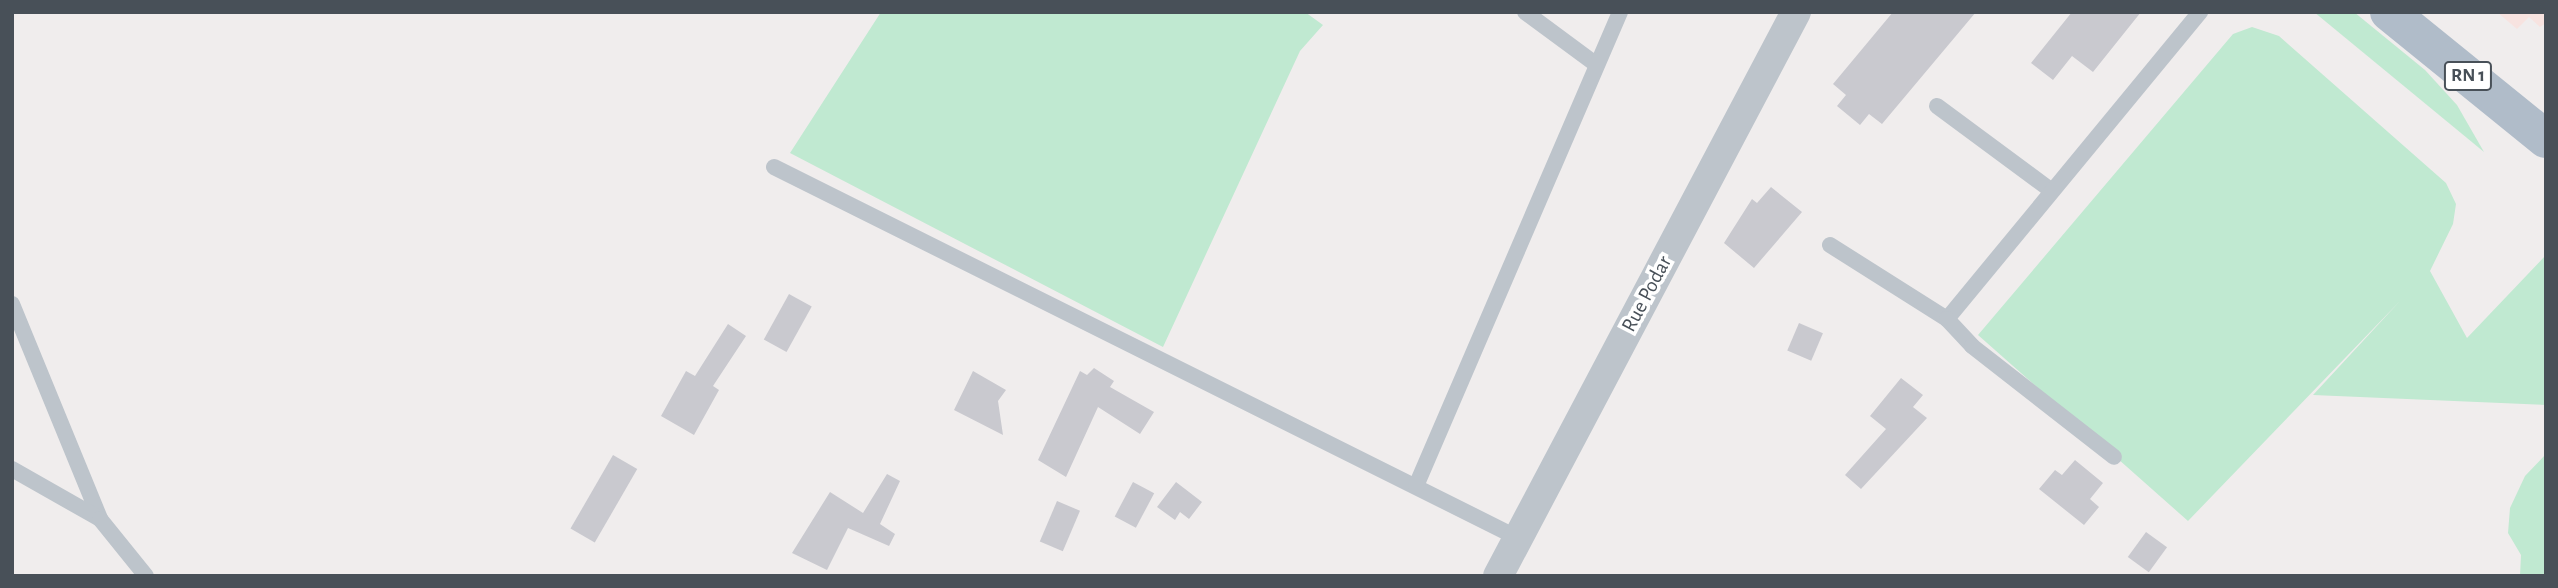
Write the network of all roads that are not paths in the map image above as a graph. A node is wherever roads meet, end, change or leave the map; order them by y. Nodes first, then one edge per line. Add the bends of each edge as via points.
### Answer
1 (1525, 12) edge
2 (1620, 12) edge
3 (1796, 12) edge
4 (2200, 12) edge
5 (2389, 12) edge
6 (1597, 65) junction
7 (1937, 106) dead end
8 (2546, 139) edge
9 (774, 167) dead end
10 (2049, 189) junction
11 (1830, 245) dead end
12 (12, 304) edge
13 (1947, 319) junction
14 (2114, 457) dead end
15 (12, 469) edge
16 (1416, 486) junction
17 (100, 519) junction
18 (1518, 538) junction
19 (146, 576) edge
20 (1499, 576) edge

1 - 6 lane
2 - 6 lane
3 - 18 street, Rue Podar
4 - 10 lane
5 - 8 main road, RN 1
6 - 16 lane
7 - 10 lane
9 - 16 lane
10 - 13 lane
11 - 13 lane
12 - 17 lane
13 - 14 lane via 1972,346
15 - 17 lane
16 - 18 lane
17 - 19 lane
18 - 20 street, Rue Podar

